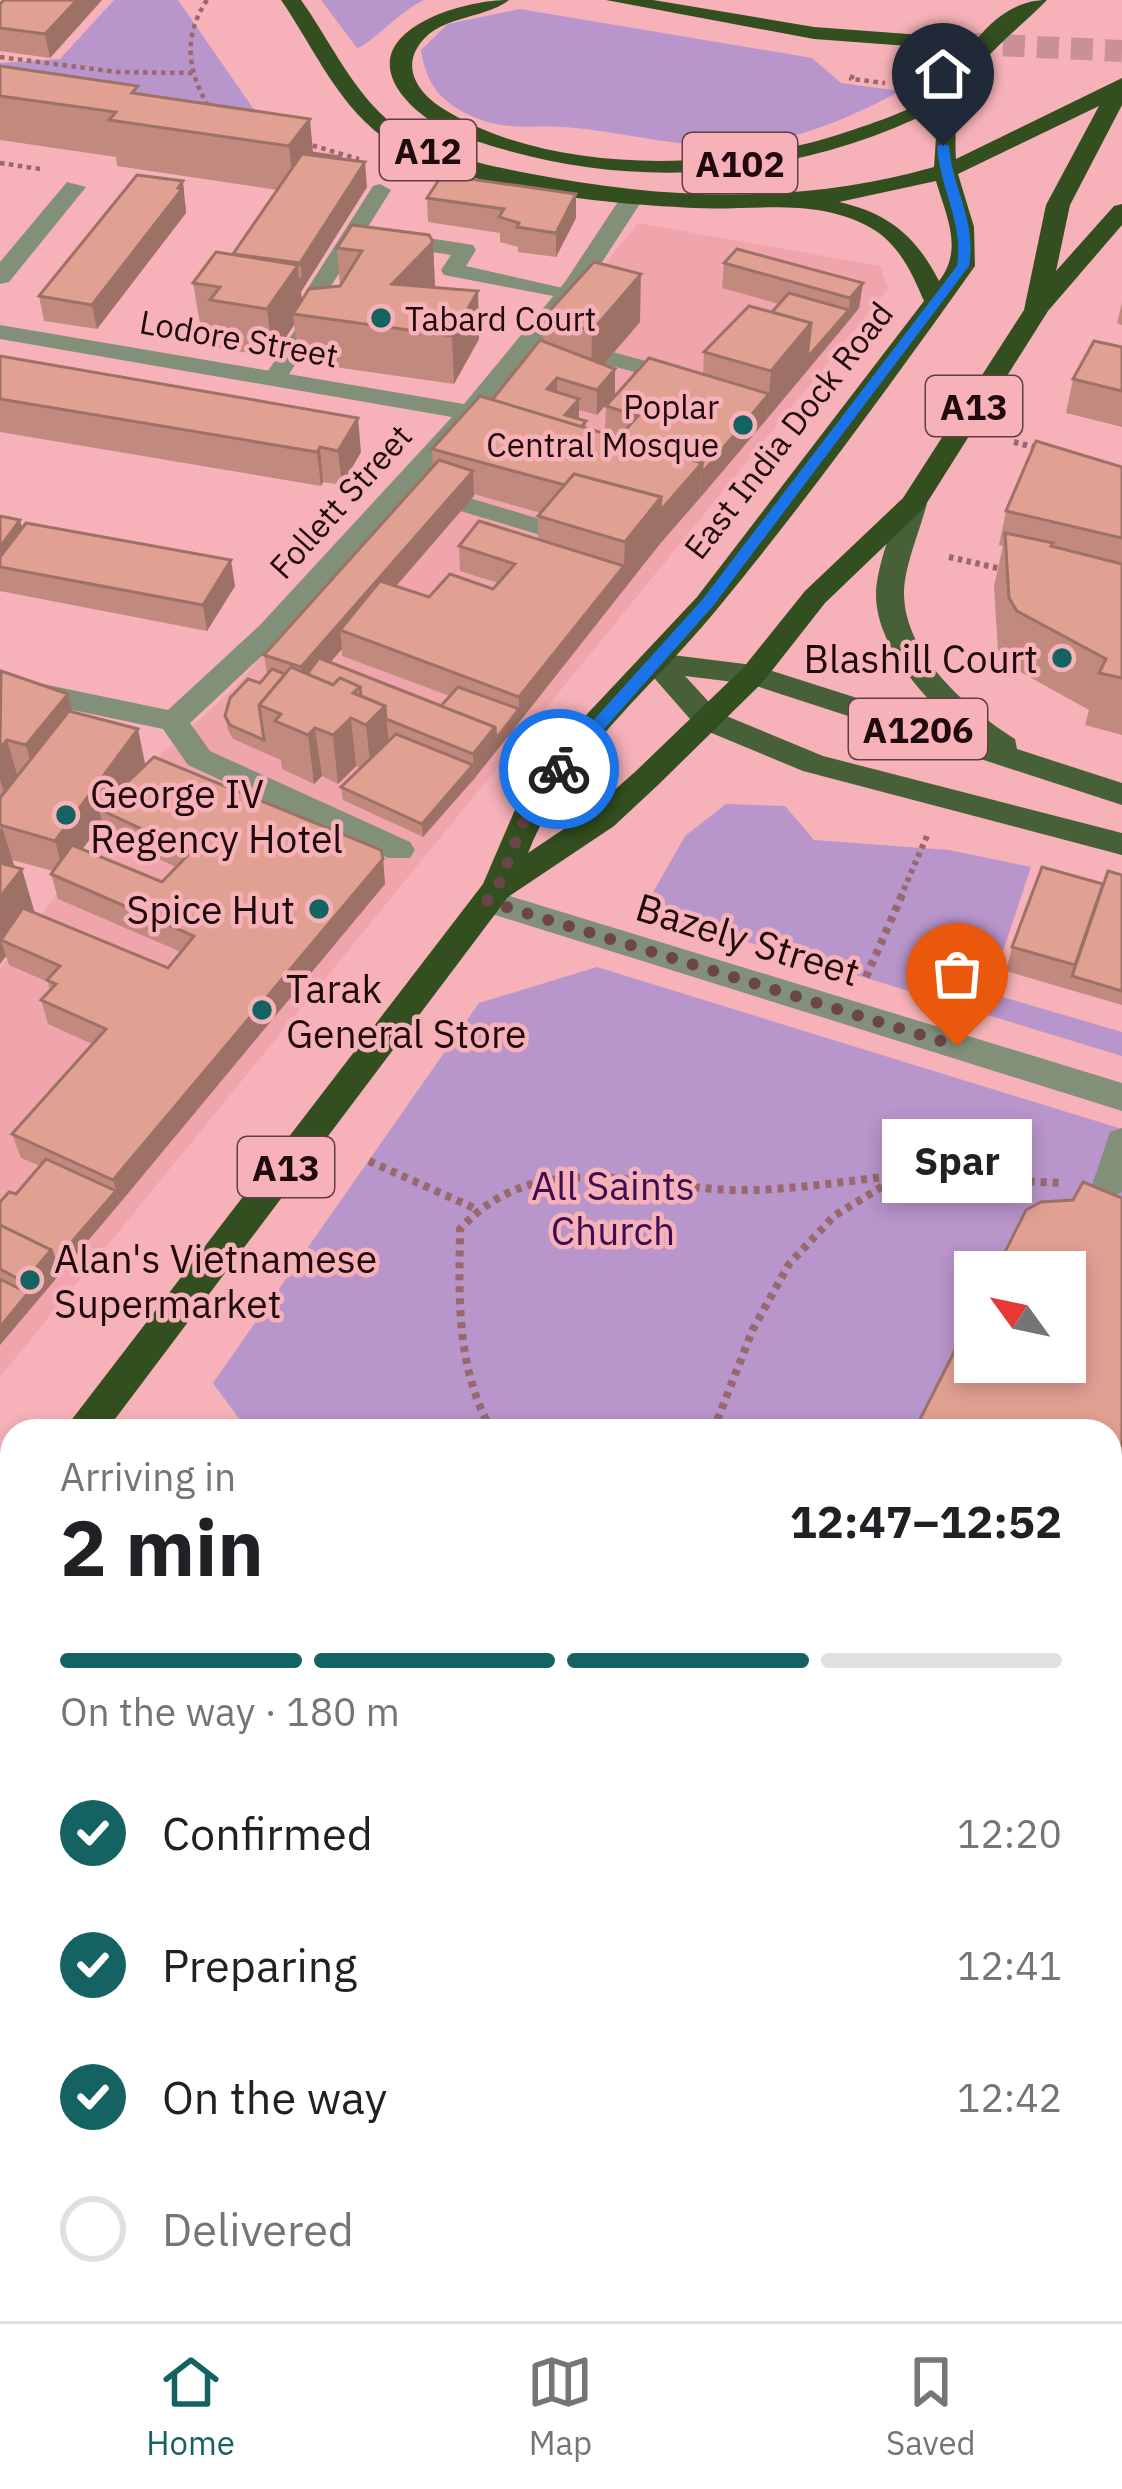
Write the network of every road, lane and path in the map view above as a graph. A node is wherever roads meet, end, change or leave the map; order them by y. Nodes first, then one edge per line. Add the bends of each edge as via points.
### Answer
1 (207, 0) edge
2 (291, 0) edge
3 (499, 0) edge
4 (607, 0) edge
5 (617, 0) edge
6 (753, 0) edge
7 (986, 0) edge
8 (1037, 0) edge
9 (807, 8) dead end
10 (848, 12) dead end
11 (949, 22) tunnel mouth
12 (992, 31) junction
13 (935, 42) tunnel mouth
14 (0, 57) edge
15 (194, 73) junction
16 (1121, 85) edge
17 (953, 92) junction
18 (208, 106) junction
19 (188, 110) edge
20 (226, 114) edge
21 (283, 137) edge
22 (363, 160) edge
23 (945, 171) junction
24 (75, 187) dead end
25 (380, 190) dead end
26 (631, 199) junction
27 (797, 202) junction
28 (1122, 212) edge
29 (396, 240) edge
30 (0, 277) edge
31 (569, 292) junction
32 (938, 305) junction
33 (1036, 310) junction
34 (0, 332) edge
35 (532, 335) junction
36 (562, 344) edge
37 (609, 358) edge
38 (276, 377) junction
39 (696, 382) edge
40 (467, 412) junction
41 (1014, 442) dead end
42 (1047, 451) edge
43 (913, 502) junction
44 (466, 505) edge
45 (544, 528) edge
46 (949, 557) dead end
47 (1014, 572) edge
48 (656, 664) junction
49 (753, 675) junction
50 (3, 690) edge
51 (708, 720) junction
52 (173, 721) junction
53 (1083, 784) junction
54 (1122, 794) edge
55 (932, 824) dead end
56 (1122, 844) edge
57 (399, 850) dead end
58 (492, 895) junction
59 (850, 1014) junction
60 (1122, 1097) edge
61 (1122, 1141) edge
62 (369, 1161) dead end
63 (901, 1175) junction
64 (1109, 1185) joint
65 (474, 1208) junction
66 (92, 1419) edge
67 (484, 1419) edge
68 (718, 1419) edge

1 - 15 path via 187,44
2 - 26 highway, A12 via 353,102 393,135 506,176
3 - 17 highway, A102 via 414,32 398,68 447,121 540,152 678,167 784,158 841,145
4 - 5 highway
5 - 13 highway via 795,30
6 - 9 highway
7 - 12 highway
8 - 12 highway, East India Dock Road / A13
10 - 11 highway
12 - 17 highway, East India Dock Road / A13
14 - 15 path
15 - 18 path
16 - 23 highway, A12
16 - 33 highway, East India Dock Road / A13 via 1058,206
17 - 23 highway, East India Dock Road / A13 via 941,122
18 - 19 path
18 - 20 path
21 - 22 path
23 - 27 highway, A12
23 - 32 highway, East India Dock Road / A13 via 968,236 963,266
24 - 30 street
25 - 38 lane
26 - 27 highway, A12
26 - 31 street, Follett Street
27 - 32 highway, A12 via 847,210 898,232 918,256
28 - 33 highway
29 - 31 lane via 465,250 452,270
31 - 35 street, Follett Street
32 - 48 highway, East India Dock Road / A13
33 - 43 highway, East India Dock Road / A13
34 - 38 street, Lodore Street
35 - 36 lane
35 - 40 street, Follett Street
37 - 39 lane
38 - 40 street, Lodore Street
40 - 52 street, Follett Street via 417,491 219,686
41 - 42 path
43 - 49 highway, East India Dock Road / A13 via 815,597
43 - 53 main road, A1206 via 891,607 926,675 974,729
44 - 45 lane
46 - 47 path
48 - 49 main road, A1206
48 - 51 main road, A1206
48 - 58 highway, East India Dock Road / A13 via 530,806
49 - 51 highway, East India Dock Road / A13
49 - 53 main road, A1206
50 - 52 street
51 - 56 main road, A1206 via 814,764
51 - 58 highway, East India Dock Road / A13 via 603,818
52 - 57 street via 199,758
53 - 54 main road, A1206
55 - 59 path
58 - 59 street, Bazely Street
58 - 66 highway, East India Dock Road / A13
59 - 60 street, Bazely Street
61 - 64 lane
62 - 65 path
63 - 64 path
63 - 65 path via 741,1190 585,1175 496,1191
63 - 68 path via 834,1216 789,1264
65 - 67 path via 460,1229 459,1315 469,1396

